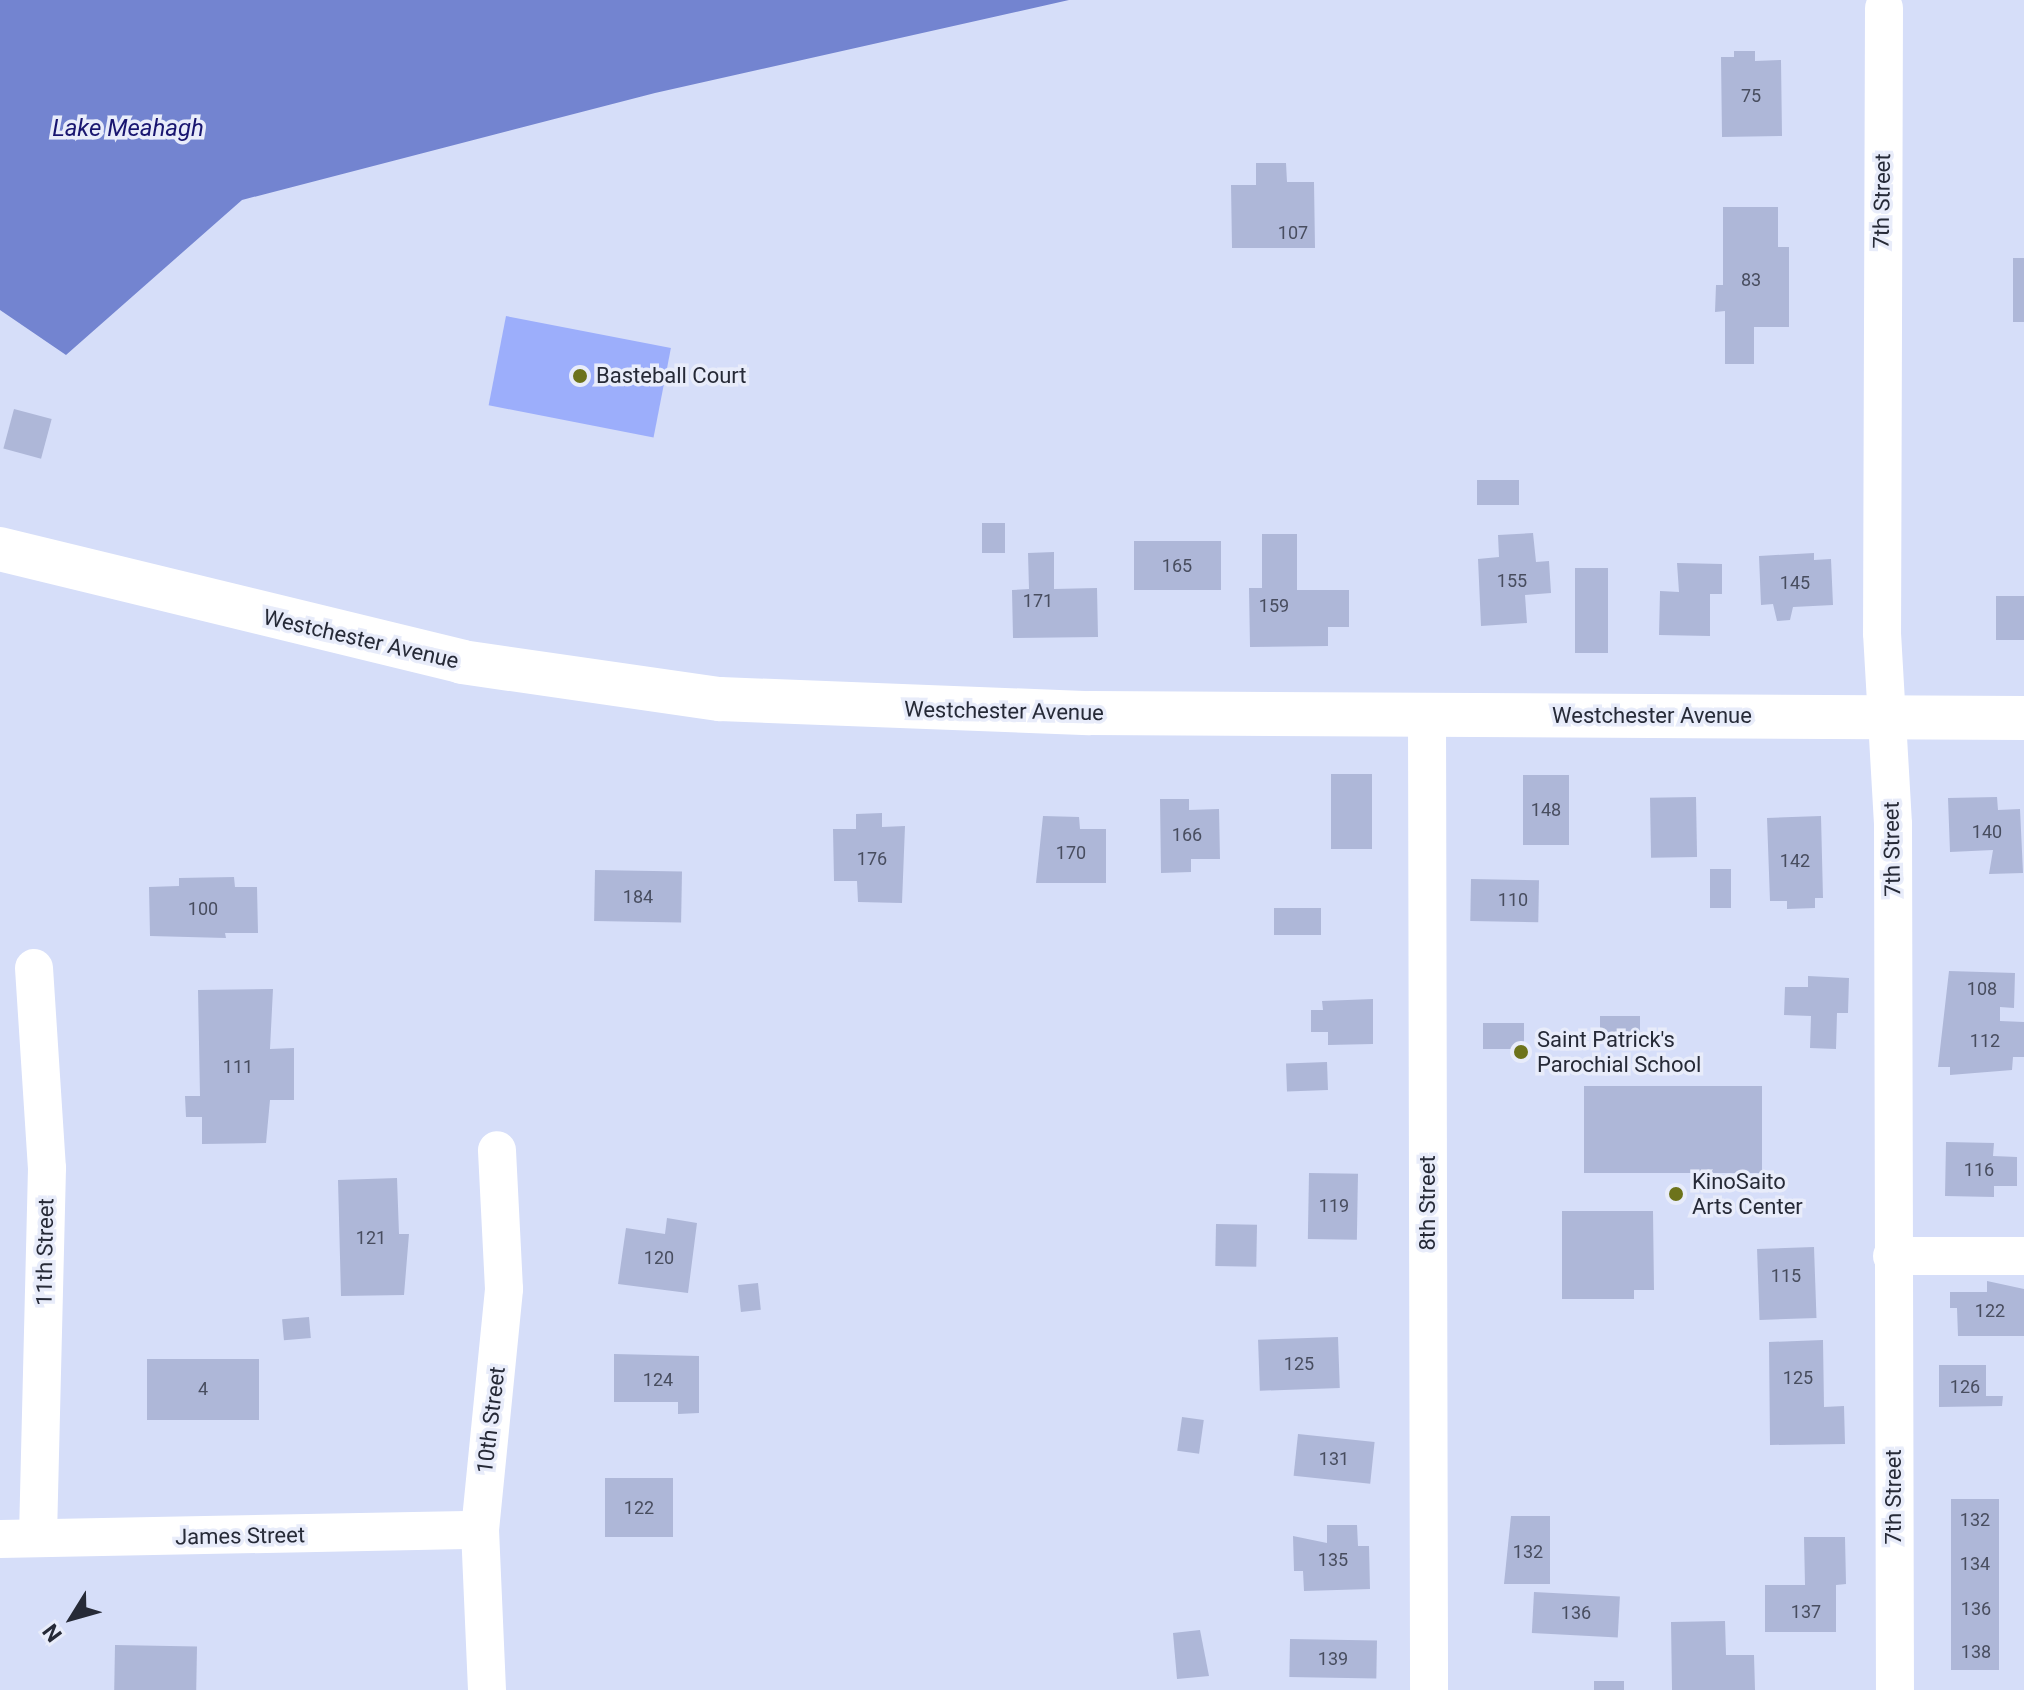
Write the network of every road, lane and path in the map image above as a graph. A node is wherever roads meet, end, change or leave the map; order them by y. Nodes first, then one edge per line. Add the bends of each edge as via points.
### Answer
1 (1884, 8) dead end
2 (0, 549) edge
3 (1427, 715) junction
4 (1885, 717) junction
5 (2024, 718) edge
6 (34, 968) dead end
7 (497, 1150) dead end
8 (1892, 1256) junction
9 (2024, 1256) edge
10 (480, 1530) junction
11 (38, 1537) junction
12 (0, 1539) edge
13 (487, 1690) edge
14 (1429, 1690) edge
15 (1895, 1690) edge

1 - 4 street, 7th Street
2 - 3 street, Westchester Avenue via 331,634 586,684 872,708
3 - 4 street, Westchester Avenue
3 - 14 street, 8th Street
4 - 5 street, Westchester Avenue
4 - 8 street, 7th Street via 1893,824
6 - 11 street, 11th Street via 47,1168
7 - 10 street, 10th Street via 504,1289
8 - 9 street
8 - 15 street, 7th Street
10 - 11 street, James Street
10 - 13 street, 10th Street
11 - 12 street, James Street

